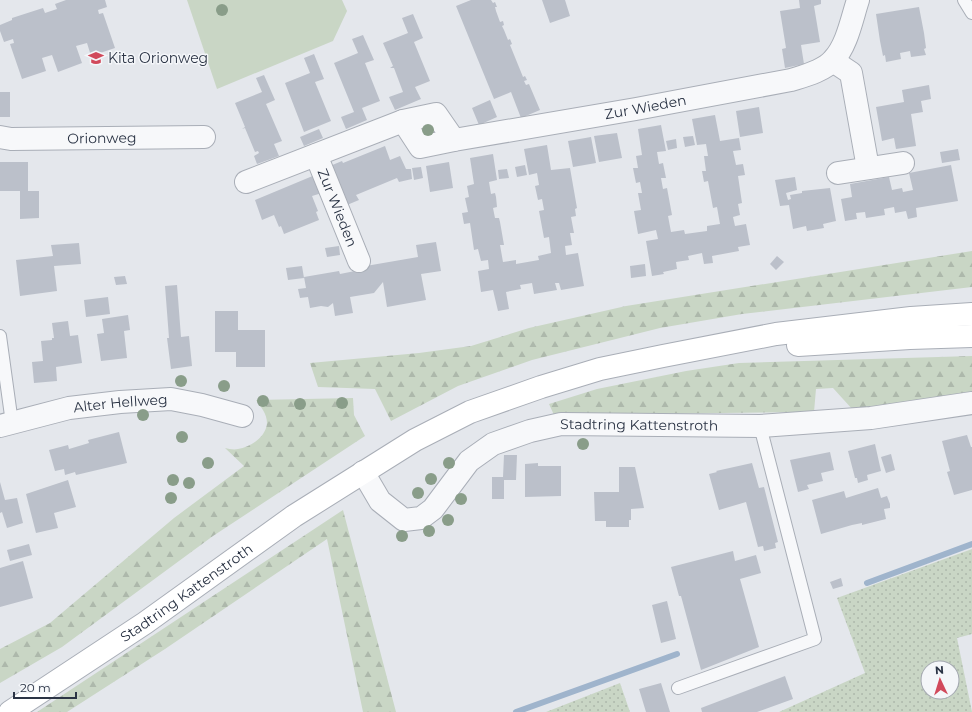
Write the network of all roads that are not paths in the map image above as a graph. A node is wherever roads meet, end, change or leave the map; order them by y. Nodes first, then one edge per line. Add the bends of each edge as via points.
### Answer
1 (858, 0) edge
2 (964, 0) edge
3 (972, 13) edge
4 (833, 61) junction
5 (403, 121) junction
6 (0, 136) edge
7 (204, 136) dead end
8 (454, 140) junction
9 (316, 155) junction
10 (903, 163) dead end
11 (868, 168) junction
12 (838, 173) dead end
13 (246, 182) dead end
14 (359, 261) dead end
15 (972, 314) edge
16 (0, 336) edge
17 (972, 336) edge
18 (663, 356) junction
19 (972, 403) edge
20 (242, 416) dead end
21 (6, 424) edge
22 (760, 426) junction
23 (363, 472) junction
24 (678, 688) dead end
25 (10, 712) edge

1 - 4 street, Zur Wieden via 848,33
2 - 3 lane
4 - 8 street, Zur Wieden via 816,72 791,80
4 - 11 street via 851,73
5 - 8 street, Zur Wieden via 436,114
5 - 8 street, Zur Wieden via 420,147
5 - 9 street, Zur Wieden
6 - 7 street, Orionweg via 10,139
9 - 13 street, Zur Wieden
9 - 14 street, Zur Wieden
10 - 11 street
11 - 12 street
15 - 18 main road, Stadtring Kattenstroth via 912,318 776,334
16 - 21 lane
17 - 18 main road, Stadtring Kattenstroth
18 - 23 main road, Stadtring Kattenstroth via 600,369 470,412 415,440
19 - 22 street, Stadtring Kattenstroth via 871,418
20 - 21 street, Alter Hellweg via 171,399 69,408
22 - 23 street, Stadtring Kattenstroth via 561,424 530,430 493,444 469,461 433,509 421,518 404,520 380,501
22 - 24 lane via 815,639
23 - 25 main road, Stadtring Kattenstroth via 294,516 145,623

